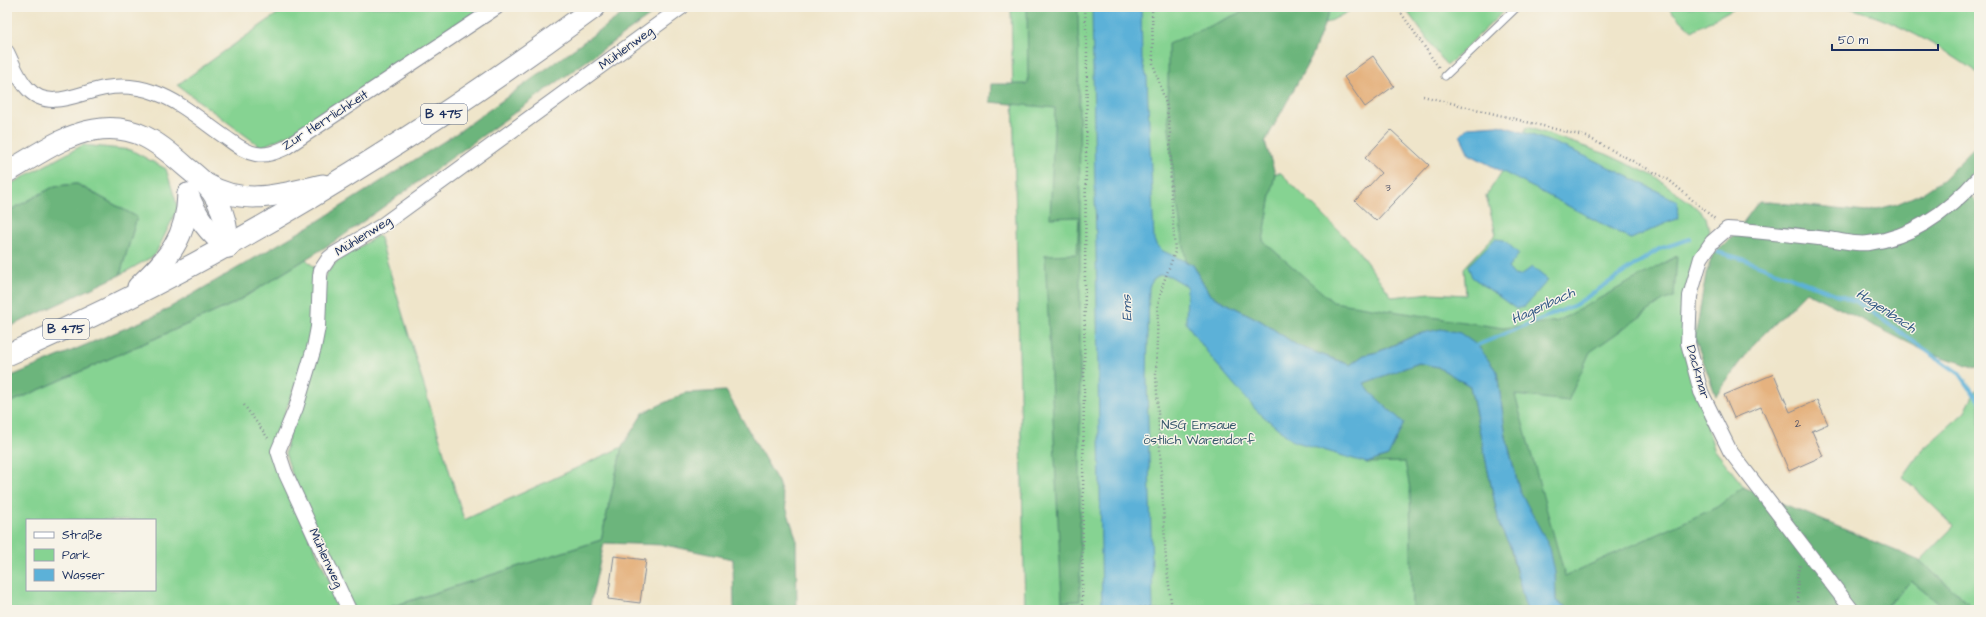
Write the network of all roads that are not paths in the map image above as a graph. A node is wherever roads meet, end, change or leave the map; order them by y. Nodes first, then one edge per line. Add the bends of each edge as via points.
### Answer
1 (497, 7) edge
2 (595, 7) edge
3 (682, 7) edge
4 (1517, 7) edge
5 (7, 52) edge
6 (1445, 76) road end
7 (7, 172) edge
8 (1979, 177) edge
9 (339, 182) junction
10 (196, 188) junction
11 (228, 247) junction
12 (121, 303) junction
13 (7, 355) edge
14 (349, 610) edge
15 (1852, 610) edge

1 - 5 street, Zur Herrlichkeit via 285,148 264,155 242,149 176,103 144,89 112,87 60,100 39,98 23,84
2 - 9 main road, B 475 via 444,114
3 - 14 street, Mühlenweg via 381,226 329,258 320,276 318,327 308,368 296,408 278,451 285,472
4 - 6 lane
7 - 10 main road via 81,133 121,129 155,141 174,156 183,175
8 - 15 street, Dackmar via 1966,193 1935,218 1907,234 1868,244 1727,229 1712,242 1702,258 1690,296 1688,343 1701,392 1730,451
9 - 10 main road via 252,198
9 - 11 main road, B 475
10 - 11 main road via 192,205 204,225
10 - 12 main road via 184,228 173,250
11 - 12 main road, B 475
12 - 13 main road, B 475

